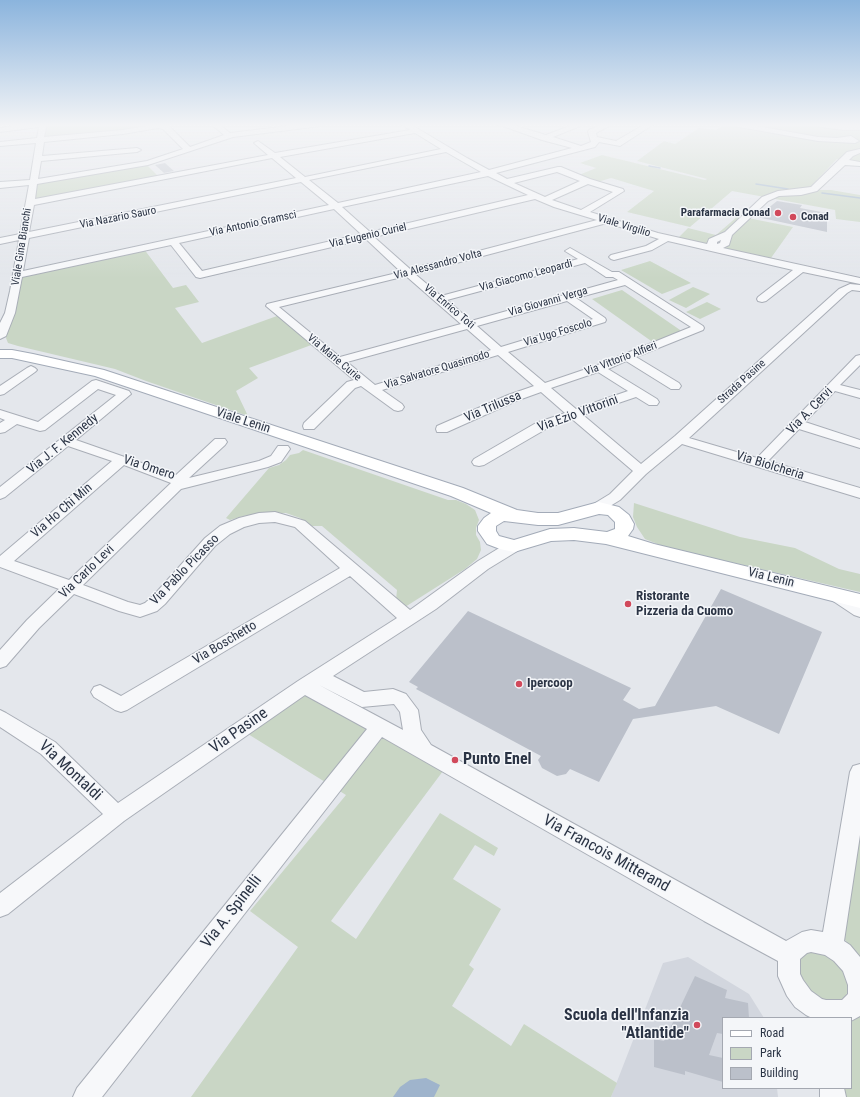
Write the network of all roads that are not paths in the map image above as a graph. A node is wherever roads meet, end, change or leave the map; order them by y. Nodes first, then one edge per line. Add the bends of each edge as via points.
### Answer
1 (33, 175) edge
2 (74, 175) edge
3 (161, 175) edge
4 (178, 175) edge
5 (297, 175) edge
6 (326, 175) edge
7 (478, 175) edge
8 (492, 175) edge
9 (533, 175) edge
10 (573, 175) edge
11 (828, 175) edge
12 (164, 178) junction
13 (303, 180) junction
14 (587, 181) junction
15 (32, 182) junction
16 (506, 182) junction
17 (0, 185) edge
18 (535, 196) junction
19 (545, 200) junction
20 (29, 203) junction
21 (336, 206) junction
22 (582, 213) junction
23 (605, 221) junction
24 (368, 236) junction
25 (23, 237) junction
26 (667, 238) junction
27 (723, 239) junction
28 (0, 241) edge
29 (173, 241) junction
30 (679, 241) junction
31 (712, 249) junction
32 (570, 251) dead end
33 (614, 258) dead end
34 (752, 258) junction
35 (586, 260) junction
36 (800, 269) junction
37 (408, 273) junction
38 (18, 275) junction
39 (626, 281) junction
40 (860, 281) edge
41 (860, 288) edge
42 (568, 297) junction
43 (440, 299) junction
44 (762, 299) dead end
45 (271, 306) joint
46 (3, 325) edge
47 (470, 325) junction
48 (698, 328) joint
49 (0, 336) edge
50 (500, 351) junction
51 (4, 352) edge
52 (627, 357) junction
53 (860, 358) edge
54 (339, 361) junction
55 (599, 368) junction
56 (31, 370) dead end
57 (362, 381) junction
58 (675, 386) dead end
59 (833, 387) junction
60 (543, 388) junction
61 (373, 389) junction
62 (0, 391) edge
63 (638, 392) junction
64 (860, 394) edge
65 (653, 402) dead end
66 (398, 407) dead end
67 (0, 414) edge
68 (574, 415) junction
69 (15, 419) junction
70 (797, 424) junction
71 (309, 426) dead end
72 (0, 429) edge
73 (442, 429) dead end
74 (680, 439) junction
75 (66, 441) junction
76 (220, 442) dead end
77 (860, 444) edge
78 (283, 449) dead end
79 (122, 460) junction
80 (479, 462) dead end
81 (759, 463) junction
82 (641, 471) junction
83 (176, 483) junction
84 (628, 486) junction
85 (860, 493) edge
86 (0, 494) edge
87 (472, 498) junction
88 (597, 508) junction
89 (515, 516) junction
90 (624, 522) junction
91 (488, 531) junction
92 (601, 538) junction
93 (514, 546) junction
94 (681, 556) junction
95 (1, 564) edge
96 (483, 565) junction
97 (350, 569) junction
98 (71, 588) junction
99 (835, 594) junction
100 (860, 601) edge
101 (860, 611) edge
102 (408, 618) junction
103 (0, 661) edge
104 (319, 676) junction
105 (304, 686) junction
106 (100, 692) dead end
107 (340, 697) junction
108 (0, 718) edge
109 (412, 728) junction
110 (384, 729) junction
111 (424, 752) junction
112 (860, 772) edge
113 (117, 815) junction
114 (0, 906) edge
115 (832, 946) junction
116 (790, 955) junction
117 (827, 1015) edge
118 (86, 1097) edge

1 - 15 street, Viale Gina Bianchi
2 - 15 street
3 - 12 street
4 - 12 street
5 - 13 street, Via Enrico Toti
6 - 13 street, Via Nazario Sauro
7 - 21 street, Via Antonio Gramsci
8 - 16 street, Viale Virgilio
9 - 16 street
10 - 14 street
11 - 27 street via 814,189 778,194 765,199
12 - 20 street
13 - 21 street, Via Enrico Toti
13 - 25 street, Via Nazario Sauro
14 - 19 street
14 - 22 street via 620,191
15 - 17 street
15 - 20 street, Viale Gina Bianchi
16 - 18 street, Viale Virgilio
18 - 19 street, Viale Virgilio
18 - 24 street, Via Eugenio Curiel
19 - 22 street, Viale Virgilio
20 - 25 street, Viale Gina Bianchi
21 - 24 street, Via Enrico Toti
21 - 29 street, Via Antonio Gramsci
22 - 23 street, Viale Virgilio
23 - 26 street, Viale Virgilio
23 - 37 street, Via Alessandro Volta
24 - 29 street, Via Eugenio Curiel via 200,275
24 - 37 street, Via Enrico Toti
25 - 28 street, Via Nazario Sauro
25 - 38 street, Viale Gina Bianchi
26 - 30 street, Viale Virgilio
26 - 33 street via 649,248
27 - 30 street
27 - 31 street via 711,243
27 - 34 street via 739,253
29 - 38 street, Via Antonio Gramsci
30 - 31 street, Viale Virgilio
31 - 34 street, Viale Virgilio
32 - 35 street
34 - 36 street, Viale Virgilio via 763,264
35 - 39 street, Via Giacomo Leopardi via 610,275 615,274
35 - 43 street, Via Giacomo Leopardi
36 - 40 street, Viale Virgilio
36 - 44 street
37 - 43 street, Via Enrico Toti
37 - 45 street, Via Alessandro Volta
38 - 46 street, Viale Gina Bianchi
39 - 42 street, Via Giovanni Verga
39 - 48 street, Via Giacomo Leopardi
41 - 74 street, Strada Pasine via 847,288
42 - 47 street, Via Giovanni Verga
42 - 50 street, Via Ugo Foscolo via 601,320
43 - 47 street, Via Enrico Toti
45 - 54 street, Via Marie Curie
46 - 49 street, Viale Gina Bianchi
47 - 50 street, Via Enrico Toti
47 - 54 street, Via Giovanni Verga
48 - 52 street, Via Vittorio Alfieri
50 - 60 street, Via Enrico Toti
50 - 61 street, Via Salvatore Quasimodo
51 - 87 main road, Viale Lenin via 99,374
52 - 55 street, Via Vittorio Alfieri
52 - 58 street
53 - 59 street, Via A. Cervi
54 - 57 street, Via Marie Curie
55 - 60 street, Via Vittorio Alfieri
55 - 63 street
56 - 62 street
57 - 61 street, Via Marie Curie
57 - 71 street via 351,385
59 - 64 street
59 - 70 street, Via A. Cervi
60 - 68 street, Via Enrico Toti
60 - 73 street, Via Trilussa via 512,398
61 - 66 street, Via Marie Curie
63 - 65 street
63 - 68 street, Via Ezio Vittorini
67 - 69 street
68 - 80 street, Via Ezio Vittorini via 541,426
68 - 82 street, Via Enrico Toti
69 - 72 street
69 - 75 street, Via J. F. Kennedy via 40,427 96,384 125,394
70 - 77 street
70 - 81 street, Via A. Cervi
74 - 81 street, Via Biolcheria
74 - 82 street, Strada Pasine
75 - 79 street, Via Omero
75 - 86 street, Via J. F. Kennedy
76 - 83 street, Via Omero
78 - 83 street, Via Carlo Levi via 276,459 263,464
79 - 83 street, Via Omero
79 - 95 street, Via Ho Chi Min
81 - 85 street, Via Biolcheria
82 - 84 street, Strada Pasine
83 - 98 street, Via Carlo Levi
84 - 88 street, Strada Pasine via 610,502
84 - 90 street via 622,502
87 - 89 main road, Viale Lenin
87 - 91 main road via 485,511
88 - 89 main road via 558,519
88 - 90 main road via 613,511
89 - 91 main road via 500,516 490,522
90 - 92 main road via 621,533
90 - 94 main road, Via Lenin via 628,532 642,543
91 - 93 main road via 499,544
91 - 96 street via 490,551
92 - 93 main road, Via Lenin via 574,534 550,535
92 - 94 main road, Via Lenin via 624,541
93 - 96 street, Via Pasine
94 - 99 main road, Via Lenin
95 - 98 street, Via Pablo Picasso via 61,588
96 - 102 street, Via Pasine via 430,605
97 - 98 street, Via Pablo Picasso via 300,524 275,517 258,518 239,523 210,542 151,607 140,610 125,607
97 - 102 street, Via Pablo Picasso
97 - 106 street, Via Boschetto via 120,705
98 - 103 street, Via Carlo Levi via 33,624
99 - 100 main road, Via Lenin
99 - 101 street
102 - 104 street, Via Pasine
104 - 105 street, Via Pasine
104 - 107 street, Via Francois Mitterand
105 - 107 street, Via Francois Mitterand
105 - 113 street, Via Pasine
107 - 109 street, Via Francois Mitterand via 362,700 393,696 400,699 409,710
107 - 110 street, Via Francois Mitterand
108 - 113 street, Via Montaldi via 48,748
109 - 110 street via 400,733
109 - 111 street, Via Francois Mitterand
110 - 111 street, Via Francois Mitterand
110 - 118 street, Via A. Spinelli
111 - 116 street, Via Francois Mitterand
112 - 115 street
113 - 114 street, Via Pasine
115 - 116 street via 811,941 802,943
115 - 117 street via 846,958 857,974 860,985 859,996 848,1011
116 - 117 street via 788,965 795,988 803,999

